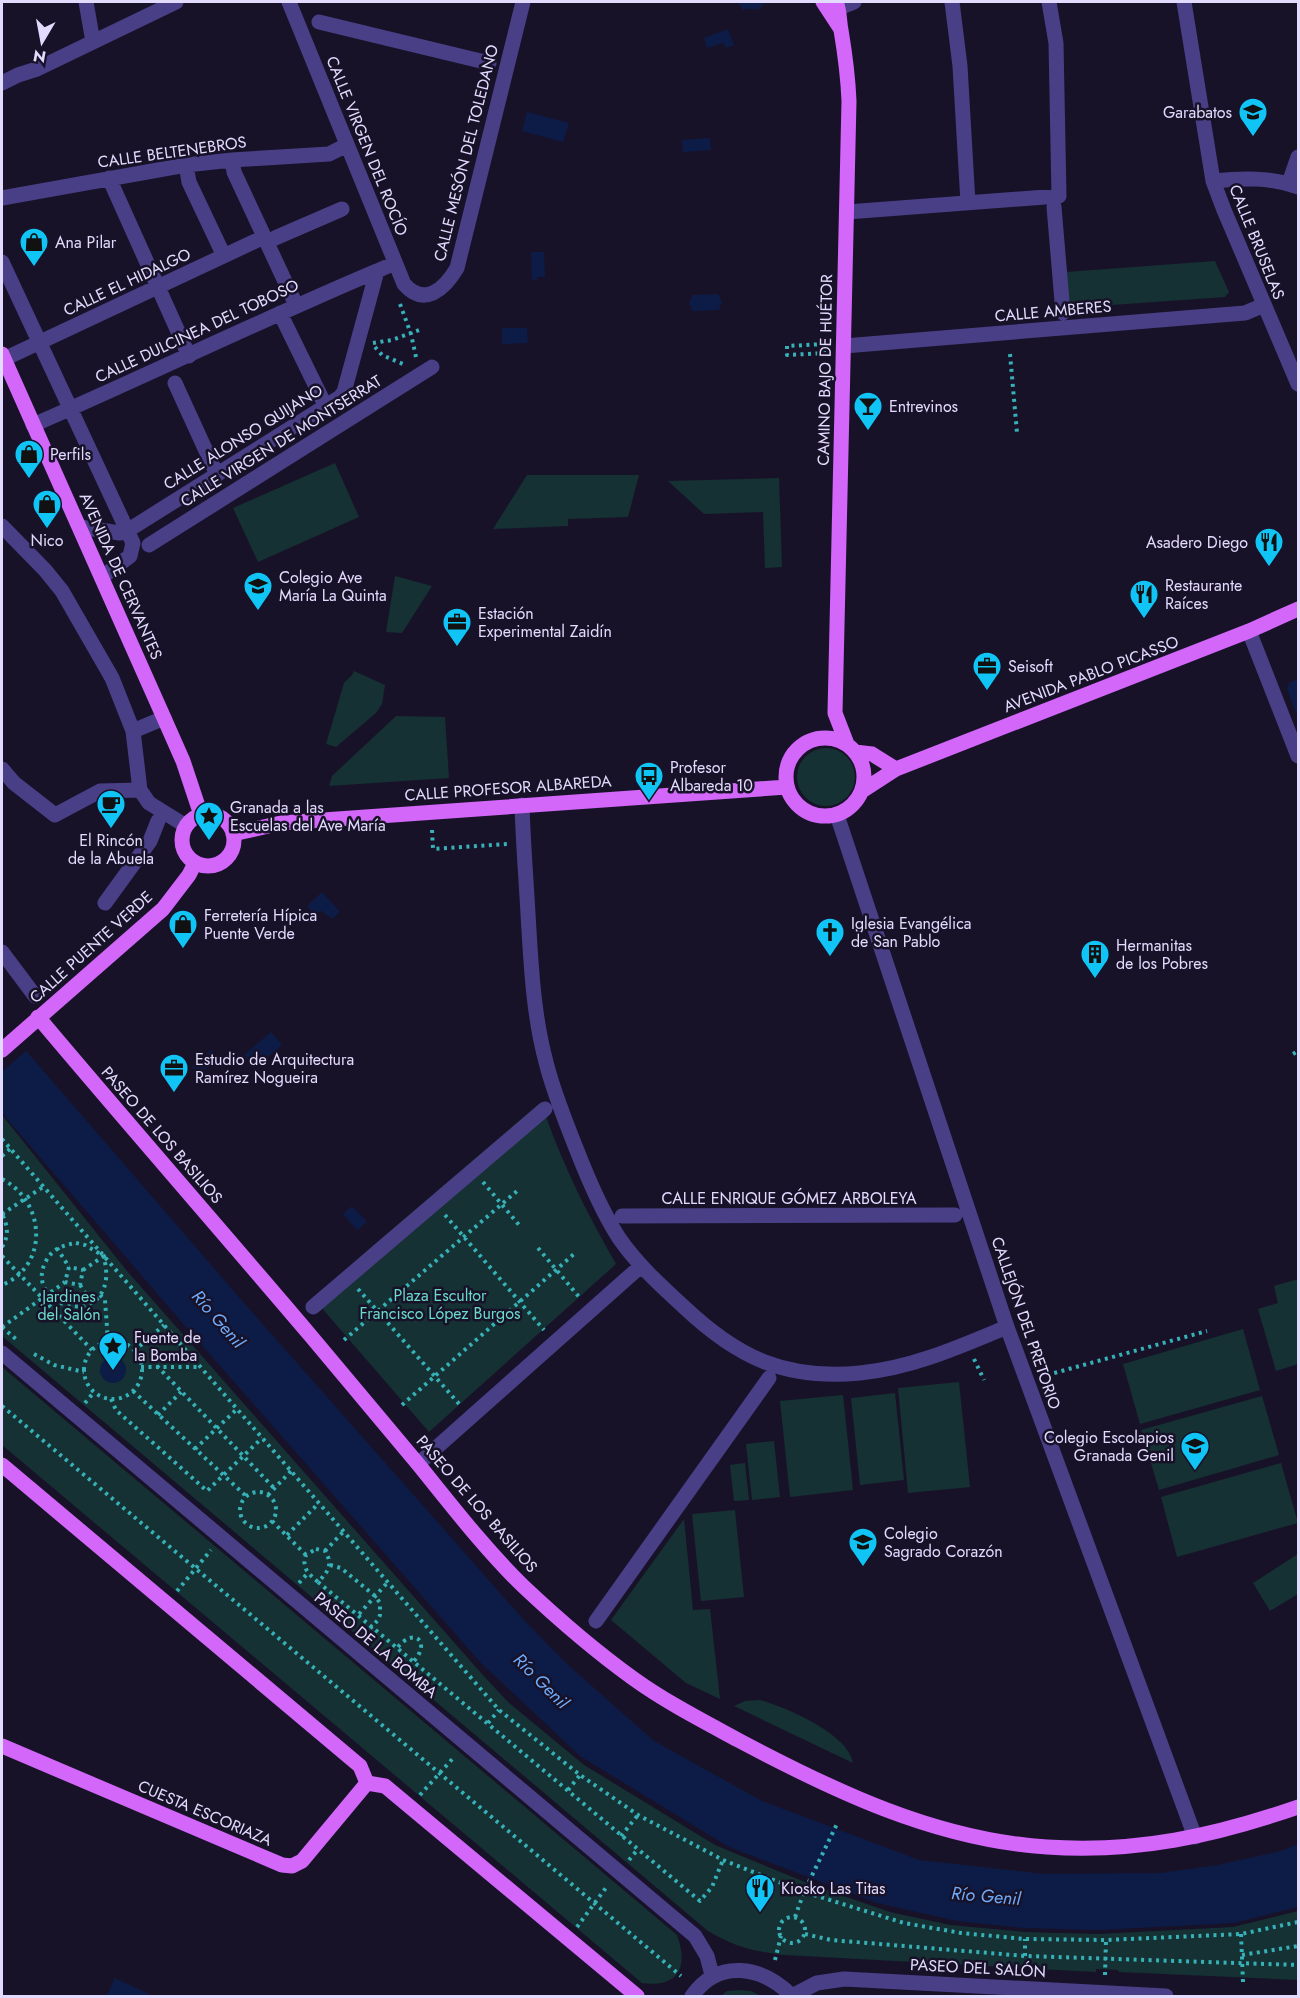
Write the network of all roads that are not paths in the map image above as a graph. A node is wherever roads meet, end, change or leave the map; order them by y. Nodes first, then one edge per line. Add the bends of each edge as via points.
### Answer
1 (86, 2) edge
2 (176, 2) edge
3 (289, 2) edge
4 (523, 2) edge
5 (823, 2) edge
6 (854, 2) edge
7 (952, 2) edge
8 (1049, 2) edge
9 (1184, 2) edge
10 (837, 5) edge
11 (319, 22) dead end
12 (840, 28) junction
13 (93, 42) junction
14 (489, 63) dead end
15 (2, 83) edge
16 (347, 145) junction
17 (1299, 157) edge
18 (232, 160) junction
19 (186, 165) junction
20 (109, 178) junction
21 (1213, 181) junction
22 (1294, 185) edge
23 (2, 198) edge
24 (968, 203) junction
25 (1054, 207) dead end
26 (342, 208) dead end
27 (847, 212) junction
28 (270, 237) junction
29 (224, 256) junction
30 (2, 262) edge
31 (395, 263) junction
32 (377, 271) junction
33 (157, 288) junction
34 (422, 296) joint
35 (296, 305) junction
36 (1264, 305) junction
37 (280, 313) junction
38 (1063, 313) dead end
39 (39, 343) junction
40 (844, 346) junction
41 (189, 356) junction
42 (3, 357) edge
43 (432, 368) dead end
44 (175, 383) dead end
45 (1299, 384) edge
46 (326, 406) junction
47 (69, 409) junction
48 (33, 425) junction
49 (217, 475) junction
50 (80, 527) junction
51 (128, 531) junction
52 (5, 534) edge
53 (148, 546) dead end
54 (102, 577) junction
55 (1299, 609) edge
56 (1249, 632) junction
57 (835, 713) junction
58 (164, 718) junction
59 (133, 731) junction
60 (816, 739) junction
61 (851, 748) junction
62 (1299, 756) edge
63 (2, 769) edge
64 (896, 769) junction
65 (787, 787) junction
66 (140, 790) junction
67 (862, 791) junction
68 (522, 805) junction
69 (201, 815) junction
70 (837, 815) junction
71 (158, 821) dead end
72 (186, 826) junction
73 (233, 834) junction
74 (195, 863) junction
75 (105, 903) dead end
76 (2, 952) edge
77 (35, 996) dead end
78 (38, 1017) junction
79 (2, 1050) edge
80 (545, 1109) dead end
81 (955, 1215) dead end
82 (622, 1216) dead end
83 (641, 1266) junction
84 (313, 1307) dead end
85 (1007, 1327) junction
86 (2, 1353) edge
87 (769, 1378) dead end
88 (418, 1464) junction
89 (2, 1466) edge
90 (596, 1621) dead end
91 (2, 1746) edge
92 (367, 1783) junction
93 (1299, 1807) edge
94 (1195, 1837) junction
95 (712, 1976) junction
96 (638, 1996) edge
97 (692, 1996) edge
98 (792, 1996) edge
99 (1166, 1996) edge

1 - 13 street
2 - 13 street
3 - 16 street, CALLE VIRGEN DEL ROCÍO
4 - 34 street, CALLE MESÓN DEL TOLEDANO via 457,268 443,286
5 - 12 main road, CAMINO BAJO DE HUÉTOR
6 - 10 street
7 - 24 street
8 - 24 street via 1056,44 1059,196
9 - 21 street, CALLE BRUSELAS
10 - 12 main road, CAMINO BAJO DE HUÉTOR
11 - 14 street
12 - 27 main road, CAMINO BAJO DE HUÉTOR via 849,101
13 - 15 street
16 - 18 street, CALLE BELTENEBROS via 329,154
16 - 31 street, CALLE VIRGEN DEL ROCÍO
17 - 22 street
18 - 19 street, CALLE BELTENEBROS
18 - 28 street via 234,172
19 - 20 street, CALLE BELTENEBROS
19 - 29 street via 191,187
20 - 23 street, CALLE BELTENEBROS
20 - 33 street
21 - 22 street via 1245,177
21 - 36 street, CALLE BRUSELAS
24 - 27 street
25 - 38 street, CALLE AMBERES
26 - 28 street, CALLE EL HIDALGO
27 - 40 main road, CAMINO BAJO DE HUÉTOR
28 - 29 street, CALLE EL HIDALGO
28 - 35 street
29 - 33 street, CALLE EL HIDALGO
30 - 39 street, AVENIDA DE CERVANTES
31 - 32 street
31 - 34 street, CALLE VIRGEN DEL ROCÍO via 404,284
32 - 35 street, CALLE DULCINEA DEL TOBOSO
32 - 46 street, CALLE ALONSO QUIJANO via 344,392
33 - 39 street, CALLE EL HIDALGO
33 - 41 street
35 - 37 street, CALLE DULCINEA DEL TOBOSO
36 - 40 street, CALLE AMBERES via 1245,313
36 - 45 street, CALLE BRUSELAS
37 - 41 street, CALLE DULCINEA DEL TOBOSO
37 - 46 street
39 - 42 street, CALLE EL HIDALGO
39 - 47 street, AVENIDA DE CERVANTES
40 - 57 main road, CAMINO BAJO DE HUÉTOR
41 - 47 street, CALLE DULCINEA DEL TOBOSO
42 - 48 main road, AVENIDA DE CERVANTES
43 - 53 street, CALLE VIRGEN DE MONTSERRAT
44 - 49 street
46 - 49 street, CALLE ALONSO QUIJANO
47 - 48 street, CALLE DULCINEA DEL TOBOSO
47 - 51 street, AVENIDA DE CERVANTES
48 - 50 main road, AVENIDA DE CERVANTES
49 - 51 street, CALLE ALONSO QUIJANO
50 - 51 street
50 - 54 main road, AVENIDA DE CERVANTES
51 - 54 street via 133,543 130,556
52 - 59 street via 62,591 112,678
54 - 58 main road, AVENIDA DE CERVANTES
55 - 56 main road, AVENIDA PABLO PICASSO
56 - 62 street
56 - 64 main road, AVENIDA PABLO PICASSO
57 - 60 main road
57 - 61 main road, CAMINO BAJO DE HUÉTOR
58 - 59 street
58 - 69 main road, AVENIDA DE CERVANTES
59 - 66 street
60 - 61 main road via 833,739
60 - 65 main road via 798,749 790,760
61 - 64 main road via 872,754
61 - 67 main road via 864,770
63 - 66 street via 55,815 100,791
64 - 67 main road, AVENIDA PABLO PICASSO
65 - 68 main road, CALLE PROFESOR ALBAREDA
65 - 70 main road via 805,811 827,817
66 - 72 street via 149,803
67 - 70 main road via 856,802
68 - 73 main road, CALLE PROFESOR ALBAREDA via 281,823
68 - 83 street via 531,969 546,1063 591,1186 620,1239
69 - 72 main road
69 - 73 main road via 221,818
70 - 85 street, CALLEJÓN DEL PRETORIO
71 - 75 street, CALLE PUENTE VERDE via 150,841
72 - 74 main road via 182,847
73 - 74 main road via 233,848 226,859 212,866
74 - 78 main road, CALLE PUENTE VERDE via 163,909
76 - 77 street
78 - 79 main road, CALLE PUENTE VERDE
78 - 88 main road, PASEO DE LOS BASILIOS
80 - 84 street
81 - 82 street, CALLE ENRIQUE GÓMEZ ARBOLEYA
83 - 85 street via 704,1327 740,1351 778,1367 860,1373 895,1367 927,1359
83 - 88 street
85 - 94 street, CALLEJÓN DEL PRETORIO
86 - 95 street, PASEO DE LA BOMBA via 695,1936 707,1956
87 - 90 street
88 - 94 main road, PASEO DE LOS BASILIOS via 474,1533 576,1634 636,1680 714,1727 851,1796 946,1830 1046,1847 1146,1846
89 - 92 main road via 360,1766
91 - 92 main road, CUESTA ESCORIAZA via 282,1865 302,1861
92 - 96 main road via 385,1786
93 - 94 main road, PASEO DE LOS BASILIOS
95 - 97 street
95 - 98 street, PASEO DEL SALÓN via 728,1970 746,1971 780,1984
98 - 99 street, PASEO DEL SALÓN via 817,1983 844,1979

